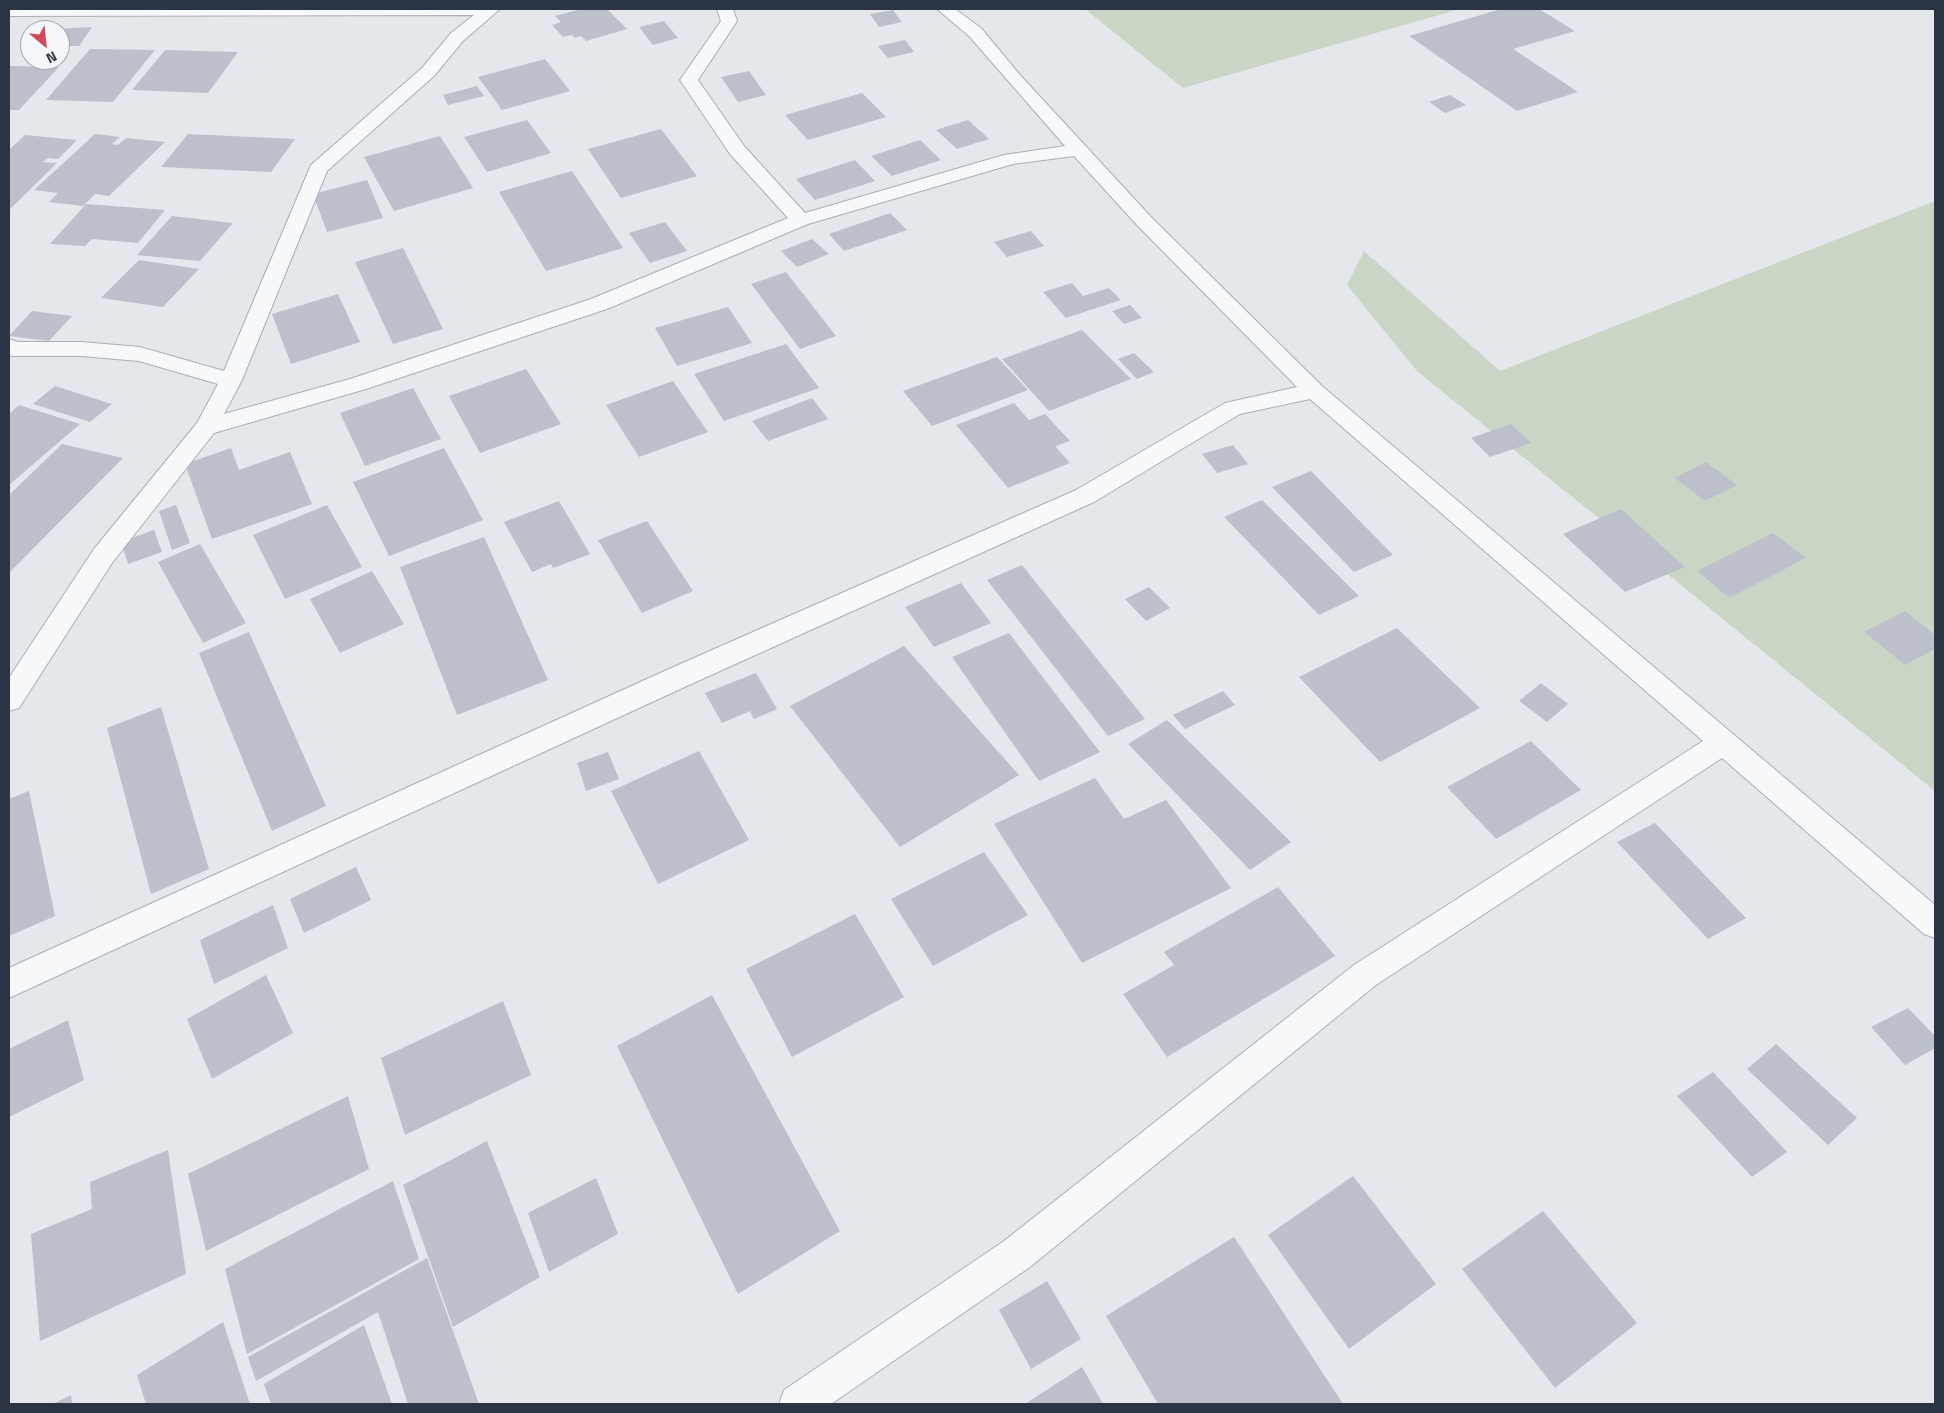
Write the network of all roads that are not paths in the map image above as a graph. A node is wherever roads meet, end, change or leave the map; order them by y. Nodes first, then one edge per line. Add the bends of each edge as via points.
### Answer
1 (725, 9) edge
2 (945, 9) edge
3 (492, 10) edge
4 (9, 12) edge
5 (1080, 149) junction
6 (801, 220) junction
7 (9, 346) edge
8 (231, 380) junction
9 (1314, 391) junction
10 (206, 428) junction
11 (9, 700) edge
12 (1723, 744) junction
13 (1935, 924) edge
14 (9, 983) edge
15 (798, 1404) edge

1 - 6 street via 729,20 689,80 736,150
2 - 5 street via 975,32
3 - 4 street
3 - 8 street via 457,37 428,72 318,169
5 - 6 street via 1011,159
5 - 9 street via 1144,221
6 - 10 street via 599,304 358,384
7 - 8 street via 13,350 82,349 140,354
8 - 10 street
9 - 12 street
9 - 14 street via 1233,408 1085,496 679,677
10 - 11 street via 103,556
12 - 13 street
12 - 15 street via 1364,975 1017,1254

